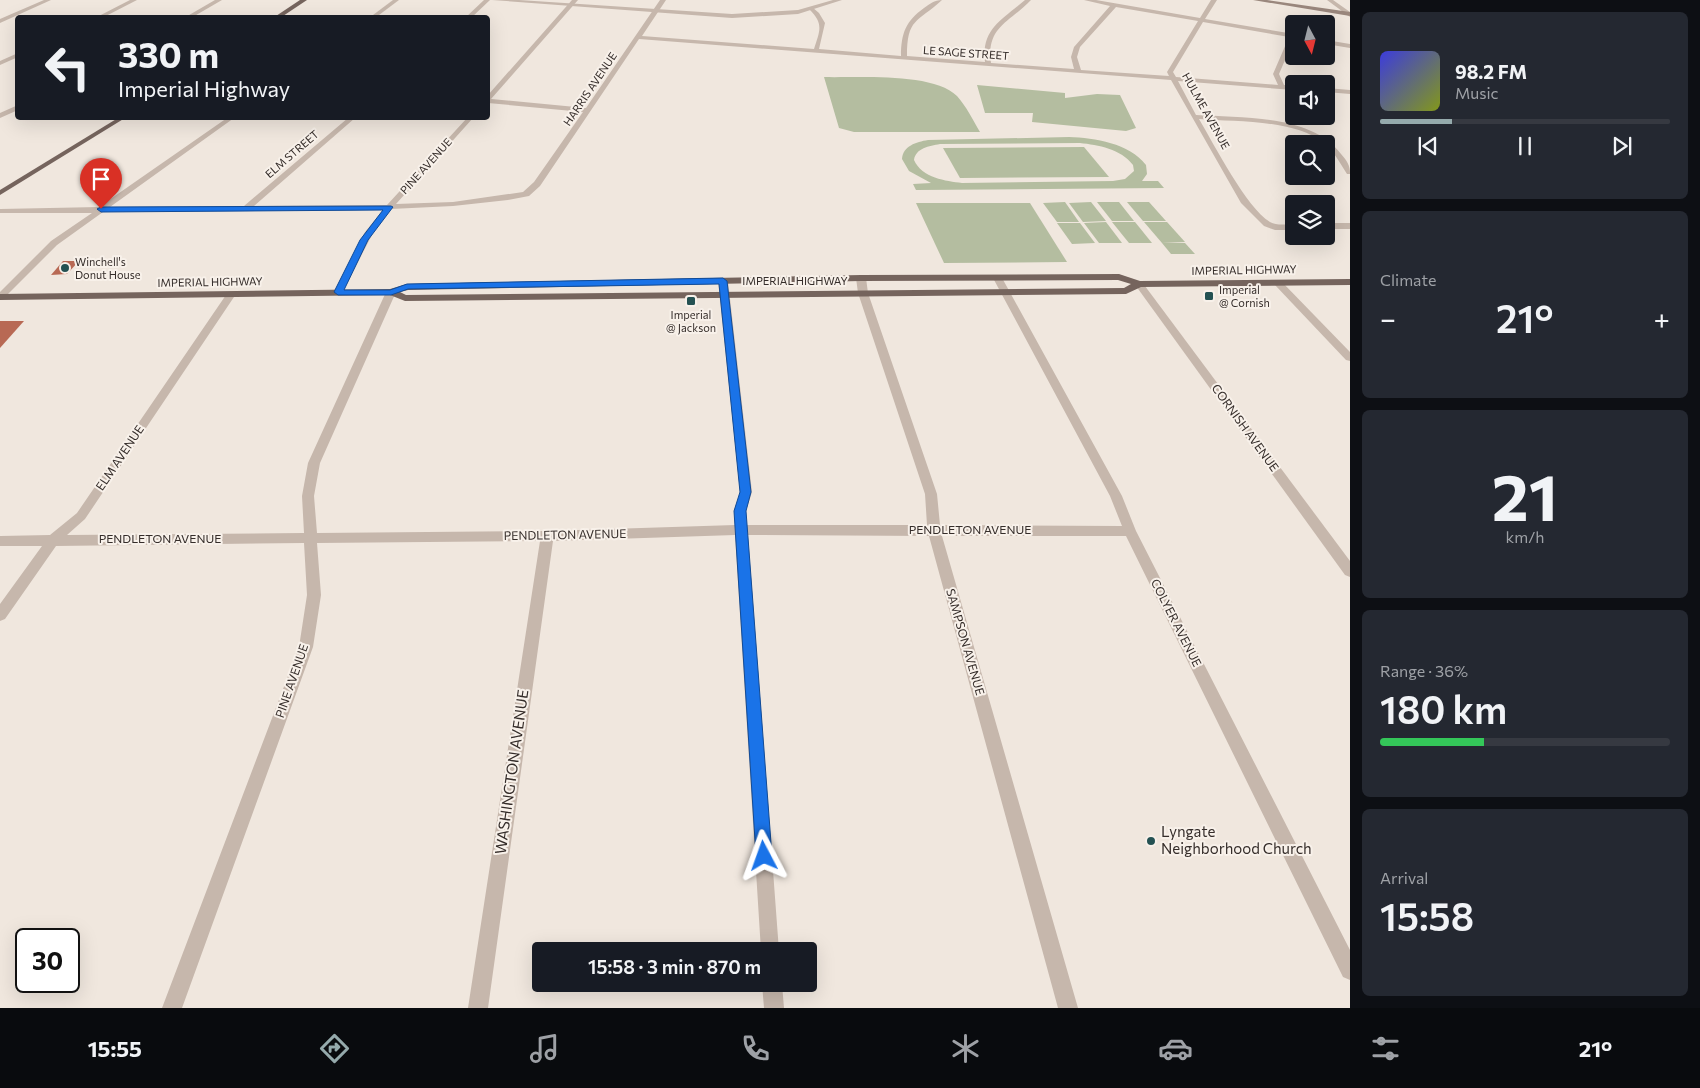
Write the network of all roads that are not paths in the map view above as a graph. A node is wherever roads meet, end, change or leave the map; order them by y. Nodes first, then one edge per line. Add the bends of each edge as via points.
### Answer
1 (48, 0) edge
2 (134, 0) edge
3 (219, 0) edge
4 (396, 0) edge
5 (487, 0) edge
6 (495, 0) edge
7 (575, 0) edge
8 (663, 0) edge
9 (839, 0) edge
10 (939, 0) edge
11 (1028, 0) edge
12 (1087, 0) edge
13 (1214, 0) edge
14 (1256, 0) edge
15 (1330, 0) edge
16 (307, 1) edge
17 (570, 5) junction
18 (1114, 5) junction
19 (812, 9) junction
20 (655, 12) junction
21 (103, 15) edge
22 (192, 15) edge
23 (281, 15) edge
24 (289, 15) edge
25 (375, 15) edge
26 (470, 15) edge
27 (1349, 15) edge
28 (0, 20) edge
29 (1202, 20) junction
30 (1285, 35) edge
31 (637, 37) junction
32 (1335, 44) edge
33 (1350, 46) edge
34 (816, 51) junction
35 (1285, 54) edge
36 (0, 57) edge
37 (904, 58) junction
38 (14, 59) edge
39 (0, 63) edge
40 (988, 64) junction
41 (1078, 71) junction
42 (1173, 78) junction
43 (1282, 87) junction
44 (1285, 87) edge
45 (1335, 91) edge
46 (1350, 92) edge
47 (490, 97) edge
48 (490, 99) edge
49 (15, 108) edge
50 (588, 110) junction
51 (0, 116) edge
52 (1194, 117) junction
53 (105, 120) edge
54 (119, 120) edge
55 (227, 120) edge
56 (350, 120) edge
57 (468, 120) edge
58 (1267, 123) junction
59 (1313, 135) edge
60 (1330, 135) edge
61 (1335, 152) edge
62 (1350, 172) edge
63 (0, 183) edge
64 (0, 193) edge
65 (389, 207) junction
66 (247, 208) junction
67 (101, 209) junction
68 (0, 211) edge
69 (1335, 226) edge
70 (1350, 226) edge
71 (1285, 227) edge
72 (861, 278) junction
73 (998, 278) junction
74 (1350, 282) edge
75 (1278, 283) junction
76 (1139, 284) junction
77 (724, 288) junction
78 (338, 292) junction
79 (391, 292) junction
80 (1006, 292) junction
81 (863, 293) junction
82 (232, 294) junction
83 (0, 297) edge
84 (1350, 358) edge
85 (741, 530) junction
86 (934, 530) junction
87 (1130, 531) junction
88 (547, 536) junction
89 (312, 538) junction
90 (53, 540) junction
91 (0, 541) edge
92 (1350, 572) edge
93 (0, 616) edge
94 (769, 942) edge
95 (1350, 970) edge
96 (773, 992) edge
97 (172, 1008) edge
98 (478, 1008) edge
99 (774, 1008) edge
100 (1068, 1008) edge

1 - 28 street
2 - 21 street
3 - 22 street
4 - 25 street
5 - 26 street
6 - 17 street
7 - 17 street
8 - 20 street, HARRIS AVENUE
9 - 19 street
10 - 37 street via 908,25 904,36
11 - 40 street via 991,33 986,48
12 - 18 street
13 - 29 street, HULME AVENUE
14 - 27 main road
15 - 27 street
16 - 23 main road
16 - 24 main road
17 - 20 street
17 - 47 street
18 - 29 street
18 - 41 street via 1076,48 1074,57
19 - 20 street via 750,16
19 - 34 street via 824,22
20 - 31 street, HARRIS AVENUE
29 - 30 street
29 - 42 street, HULME AVENUE via 1170,72
31 - 34 street, LE SAGE STREET
31 - 50 street, HARRIS AVENUE
32 - 33 street
34 - 37 street, LE SAGE STREET
35 - 43 street via 1276,74
36 - 38 street
37 - 40 street, LE SAGE STREET
38 - 39 street
40 - 41 street, LE SAGE STREET
41 - 42 street, LE SAGE STREET
42 - 43 street, LE SAGE STREET
42 - 52 street, HULME AVENUE
43 - 44 street, LE SAGE STREET
45 - 46 street
48 - 50 street
49 - 51 street
50 - 65 street, HARRIS AVENUE via 534,188 526,194 453,204
52 - 58 street
52 - 71 street, HULME AVENUE via 1244,200 1263,222
53 - 63 main road
54 - 64 main road
55 - 67 street
56 - 66 street, ELM STREET
57 - 65 street, PINE AVENUE
58 - 59 street
58 - 60 street via 1293,122 1318,128
61 - 62 street
65 - 66 street
65 - 78 street, PINE AVENUE via 364,240
66 - 67 street
67 - 68 street
67 - 83 street via 54,243
69 - 70 street
72 - 73 main road, IMPERIAL HIGHWAY
72 - 77 main road, IMPERIAL HIGHWAY
72 - 81 street, SAMPSON AVENUE
73 - 76 main road, IMPERIAL HIGHWAY via 1119,277
73 - 80 street, COLYER AVENUE
74 - 75 main road, IMPERIAL HIGHWAY
75 - 76 main road, IMPERIAL HIGHWAY
75 - 84 street
76 - 80 main road, IMPERIAL HIGHWAY via 1126,291
76 - 92 street, CORNISH AVENUE
77 - 79 main road, IMPERIAL HIGHWAY via 405,298
77 - 81 main road, IMPERIAL HIGHWAY
77 - 85 street via 746,492 740,511
78 - 79 main road, IMPERIAL HIGHWAY
78 - 82 main road, IMPERIAL HIGHWAY
79 - 89 street, PINE AVENUE via 314,464 308,496
80 - 81 main road, IMPERIAL HIGHWAY
80 - 87 street, COLYER AVENUE via 1116,496
81 - 86 street, SAMPSON AVENUE via 931,494
82 - 83 main road, IMPERIAL HIGHWAY
82 - 90 street, ELM AVENUE via 81,516
85 - 86 street, PENDLETON AVENUE
85 - 88 street, PENDLETON AVENUE
85 - 94 street
86 - 87 street, PENDLETON AVENUE
86 - 100 street, SAMPSON AVENUE
87 - 95 street, COLYER AVENUE
88 - 89 street, PENDLETON AVENUE
88 - 98 street, WASHINGTON AVENUE
89 - 90 street, PENDLETON AVENUE
89 - 97 street, PINE AVENUE via 314,595 306,647
90 - 91 street, PENDLETON AVENUE
90 - 93 street, ELM AVENUE
96 - 99 street

